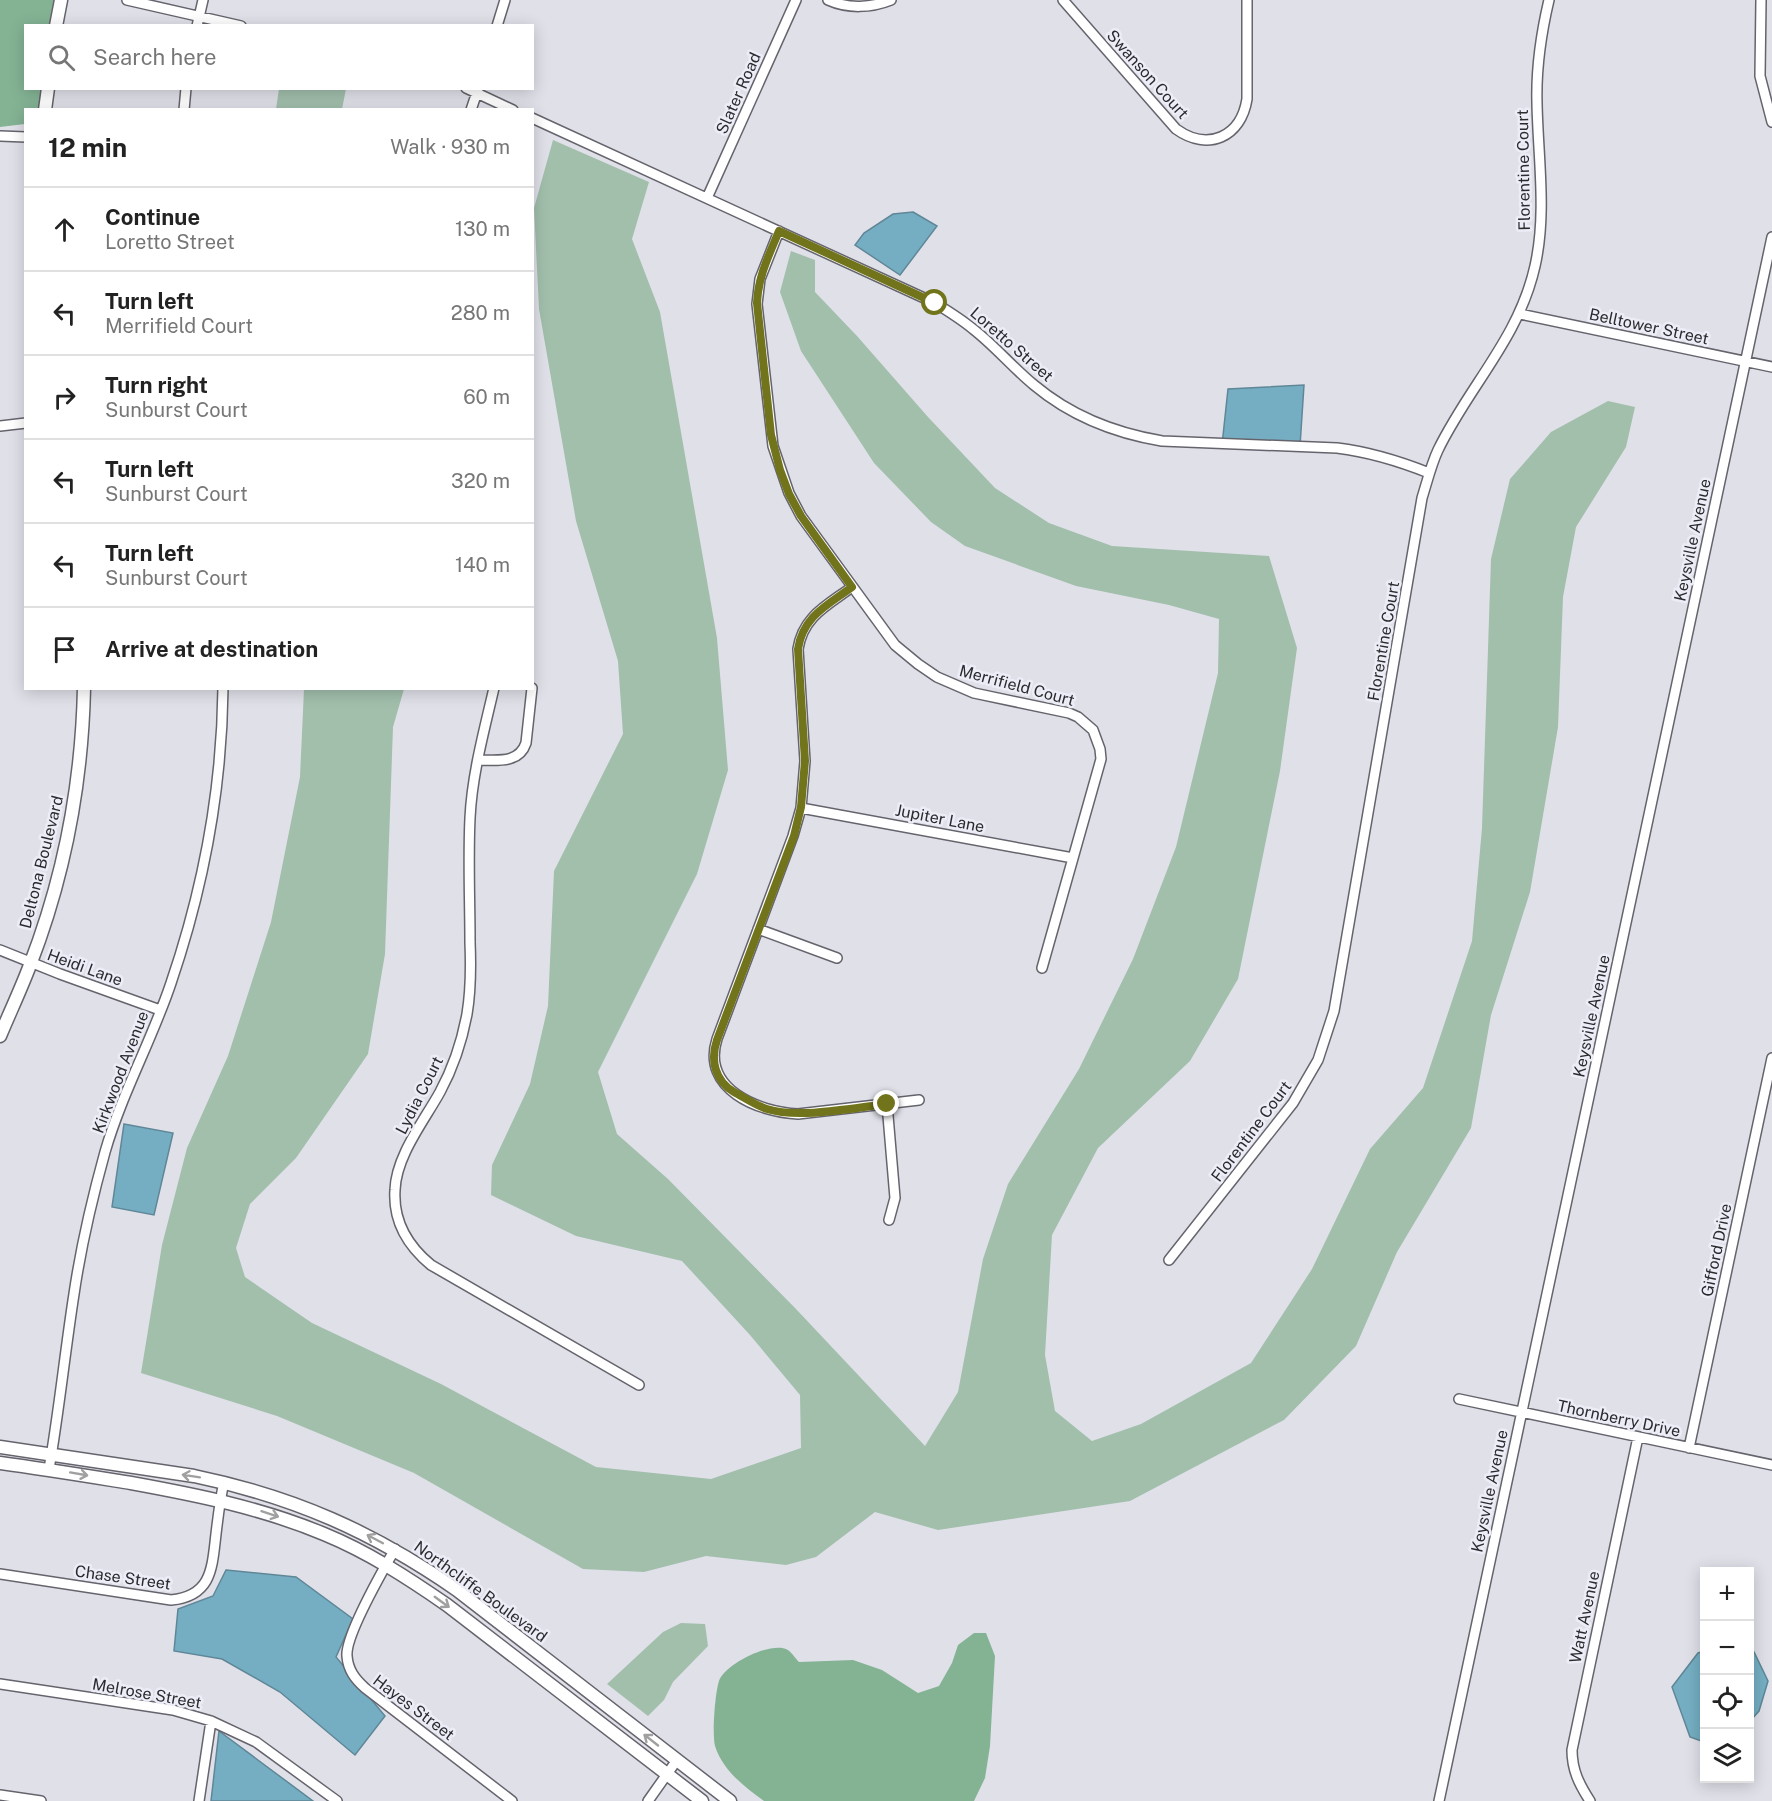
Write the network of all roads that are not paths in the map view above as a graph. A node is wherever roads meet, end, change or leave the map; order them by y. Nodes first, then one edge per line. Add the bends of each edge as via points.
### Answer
1 (61, 0) edge
2 (127, 0) edge
3 (203, 0) edge
4 (505, 0) edge
5 (796, 0) edge
6 (828, 0) edge
7 (891, 0) edge
8 (1247, 0) edge
9 (1549, 0) edge
10 (1761, 0) edge
11 (1067, 1) edge
12 (198, 21) edge
13 (56, 24) edge
14 (224, 24) edge
15 (498, 24) edge
16 (48, 90) edge
17 (186, 90) edge
18 (477, 91) edge
19 (45, 108) edge
20 (184, 108) edge
21 (472, 108) edge
22 (509, 108) edge
23 (534, 119) edge
24 (1772, 122) edge
25 (0, 136) edge
26 (24, 137) edge
27 (707, 198) junction
28 (779, 231) junction
29 (1772, 237) edge
30 (1520, 314) junction
31 (1746, 362) junction
32 (1772, 367) edge
33 (24, 423) edge
34 (0, 426) edge
35 (1429, 473) junction
36 (852, 587) junction
37 (84, 690) edge
38 (223, 690) edge
39 (494, 690) edge
40 (532, 690) edge
41 (479, 760) junction
42 (801, 807) junction
43 (1073, 858) junction
44 (758, 929) junction
45 (0, 950) edge
46 (837, 958) dead end
47 (31, 963) junction
48 (1042, 968) dead end
49 (160, 1010) junction
50 (0, 1036) edge
51 (1772, 1058) edge
52 (919, 1100) dead end
53 (887, 1104) junction
54 (889, 1220) dead end
55 (1169, 1260) dead end
56 (639, 1385) dead end
57 (1459, 1399) dead end
58 (1522, 1412) junction
59 (1638, 1437) junction
60 (0, 1447) edge
61 (1689, 1448) junction
62 (52, 1455) junction
63 (0, 1463) edge
64 (1772, 1466) edge
65 (49, 1469) junction
66 (224, 1482) junction
67 (220, 1500) junction
68 (395, 1549) junction
69 (386, 1564) junction
70 (0, 1574) edge
71 (0, 1684) edge
72 (211, 1721) junction
73 (677, 1760) junction
74 (667, 1774) junction
75 (0, 1795) edge
76 (41, 1801) edge
77 (199, 1801) edge
78 (336, 1801) edge
79 (512, 1801) edge
80 (648, 1801) edge
81 (702, 1801) edge
82 (730, 1801) edge
83 (1439, 1801) edge
84 (1590, 1801) edge

1 - 13 main road
2 - 12 street
3 - 12 street
4 - 15 street
5 - 27 street, Slater Road
6 - 7 street via 870,6
8 - 11 street, Swanson Court via 1246,109 1230,132 1203,140 1176,129
9 - 30 street, Florentine Court via 1538,72 1540,240
10 - 24 street via 1760,76
12 - 14 street
16 - 19 main road
17 - 20 street
18 - 21 street
18 - 22 street
23 - 27 street, Loretto Street
25 - 26 street
27 - 28 street, Loretto Street
28 - 35 street, Loretto Street via 935,303 974,329 1054,400 1115,430 1162,441 1348,450 1386,457
28 - 36 street, Merrifield Court via 760,279 757,303 773,446 801,516
29 - 31 street, Keysville Avenue
30 - 31 street, Belltower Street
30 - 35 street, Florentine Court via 1449,429
31 - 32 street, Belltower Street
31 - 58 street, Keysville Avenue
33 - 34 street
35 - 55 street, Florentine Court via 1327,1035 1318,1060 1293,1103
36 - 42 street via 812,617 799,639 805,761
36 - 43 street, Merrifield Court via 895,645 937,677 974,693 1069,713 1093,730 1101,759
37 - 47 main road, Deltona Boulevard via 72,810
38 - 49 street, Kirkwood Avenue via 208,842 185,939
39 - 41 street, Lydia Court
40 - 41 street via 524,750 512,759
41 - 56 street, Lydia Court via 470,818 471,965 467,1015 442,1089 401,1161 395,1190 398,1218 410,1244 431,1265
42 - 43 street, Jupiter Lane
42 - 44 street via 794,836
43 - 48 street, Merrifield Court
44 - 46 street
44 - 53 street via 714,1046 714,1065 721,1080 727,1088 755,1104 783,1113
45 - 47 street, Heidi Lane
47 - 49 street, Heidi Lane
47 - 50 main road, Deltona Boulevard
49 - 62 street, Kirkwood Avenue via 123,1099 93,1195 74,1293
51 - 61 street, Gifford Drive
52 - 53 street
53 - 54 street via 895,1186
57 - 58 street, Thornberry Drive
58 - 59 street, Thornberry Drive
58 - 83 street, Keysville Avenue
59 - 61 street, Thornberry Drive
59 - 84 street, Watt Avenue via 1572,1750 1574,1773
60 - 62 main road, Northcliffe Boulevard
61 - 64 street, Thornberry Drive
62 - 65 street, Kirkwood Avenue
66 -> 62 main road, Northcliffe Boulevard
63 - 65 main road, Northcliffe Boulevard
65 -> 67 main road, Northcliffe Boulevard
66 - 67 street, Chase Street
68 -> 66 main road, Northcliffe Boulevard via 298,1504
67 -> 69 main road, Northcliffe Boulevard via 292,1521
67 - 70 street, Chase Street via 213,1566 206,1582 190,1596 171,1600
68 - 69 street, Hayes Street
73 -> 68 main road, Northcliffe Boulevard via 457,1590
69 -> 74 main road, Northcliffe Boulevard via 447,1605
69 - 79 street, Hayes Street via 350,1636 346,1654 351,1673 365,1688
71 - 72 street, Melrose Street via 172,1710
72 - 77 street
72 - 78 street, Melrose Street via 256,1742
73 - 74 street
73 - 82 main road, Northcliffe Boulevard
74 - 80 street
74 - 81 main road, Northcliffe Boulevard
75 - 76 street

